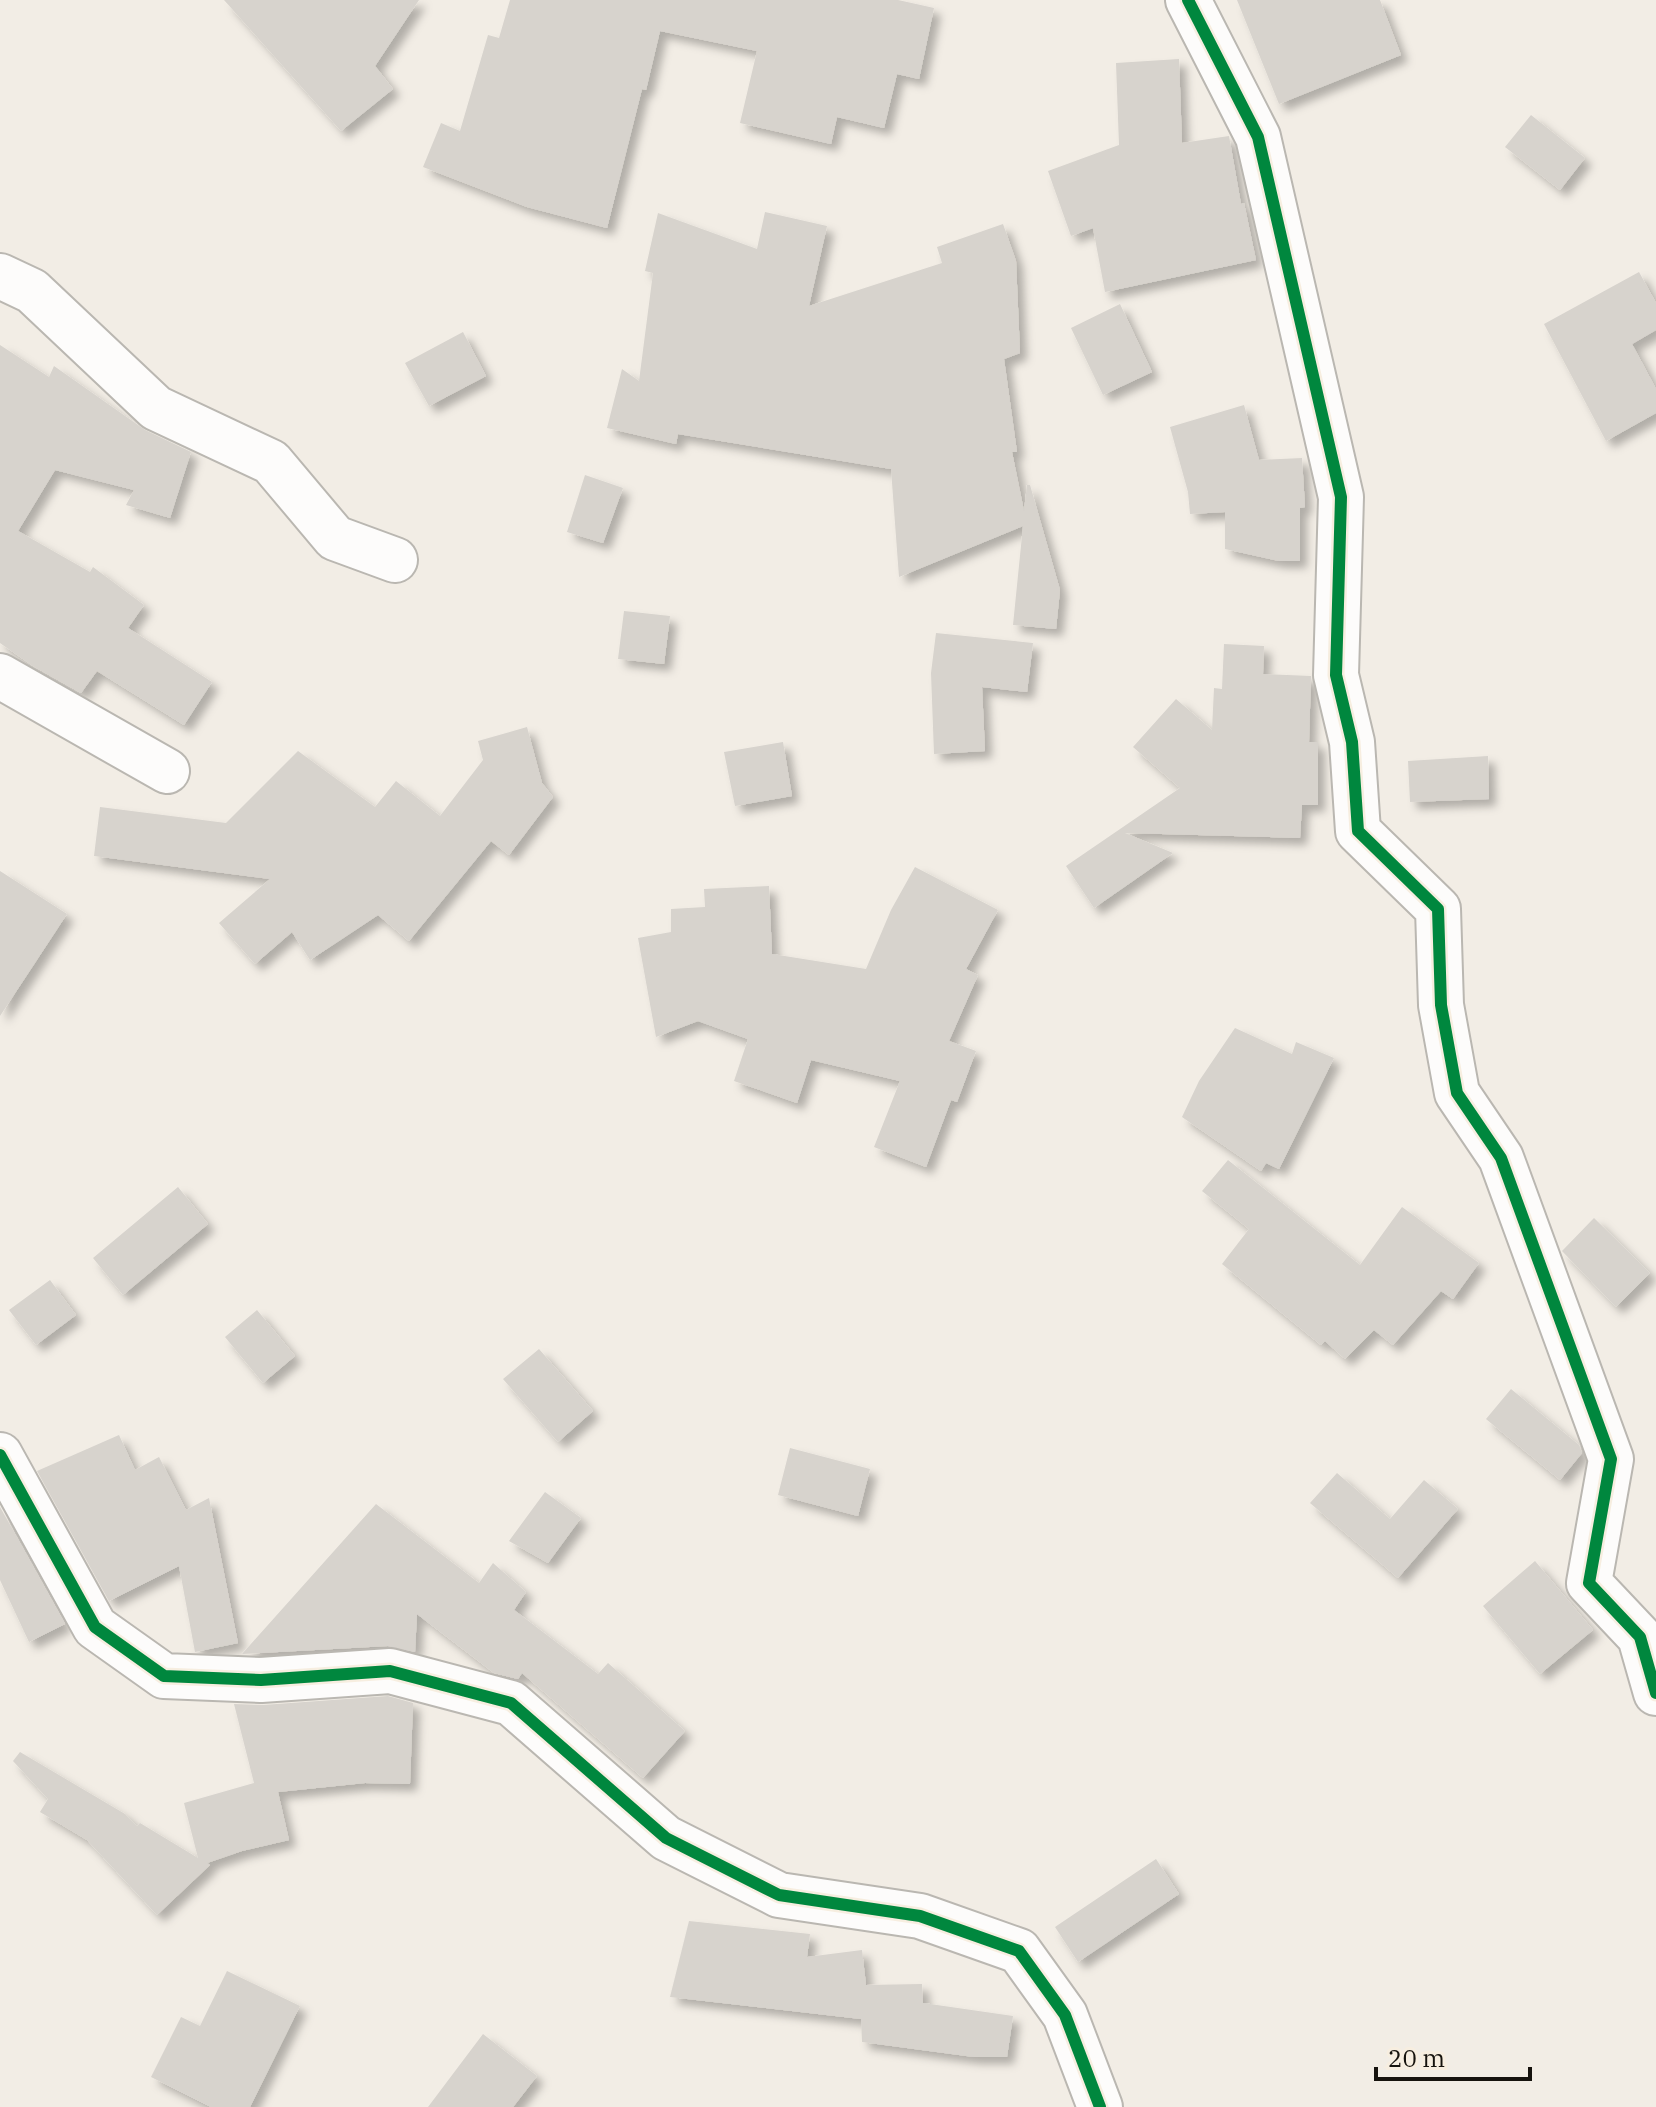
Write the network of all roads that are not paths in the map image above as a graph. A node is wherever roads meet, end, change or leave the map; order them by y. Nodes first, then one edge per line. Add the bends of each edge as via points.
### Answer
1 (1188, 0) edge
2 (0, 276) edge
3 (395, 560) dead end
4 (0, 676) edge
5 (167, 771) dead end
6 (0, 1455) edge
7 (1656, 1693) edge
8 (1100, 2107) edge

1 - 7 street via 1258,137 1341,497 1336,675 1352,742 1358,831 1438,909 1441,1005 1457,1093 1501,1158 1611,1459 1589,1583 1640,1637
2 - 3 street via 32,291 156,408 271,462 335,538
4 - 5 street
6 - 8 street via 95,1627 164,1676 261,1680 390,1671 511,1703 666,1838 779,1895 920,1916 1019,1951 1065,2015

